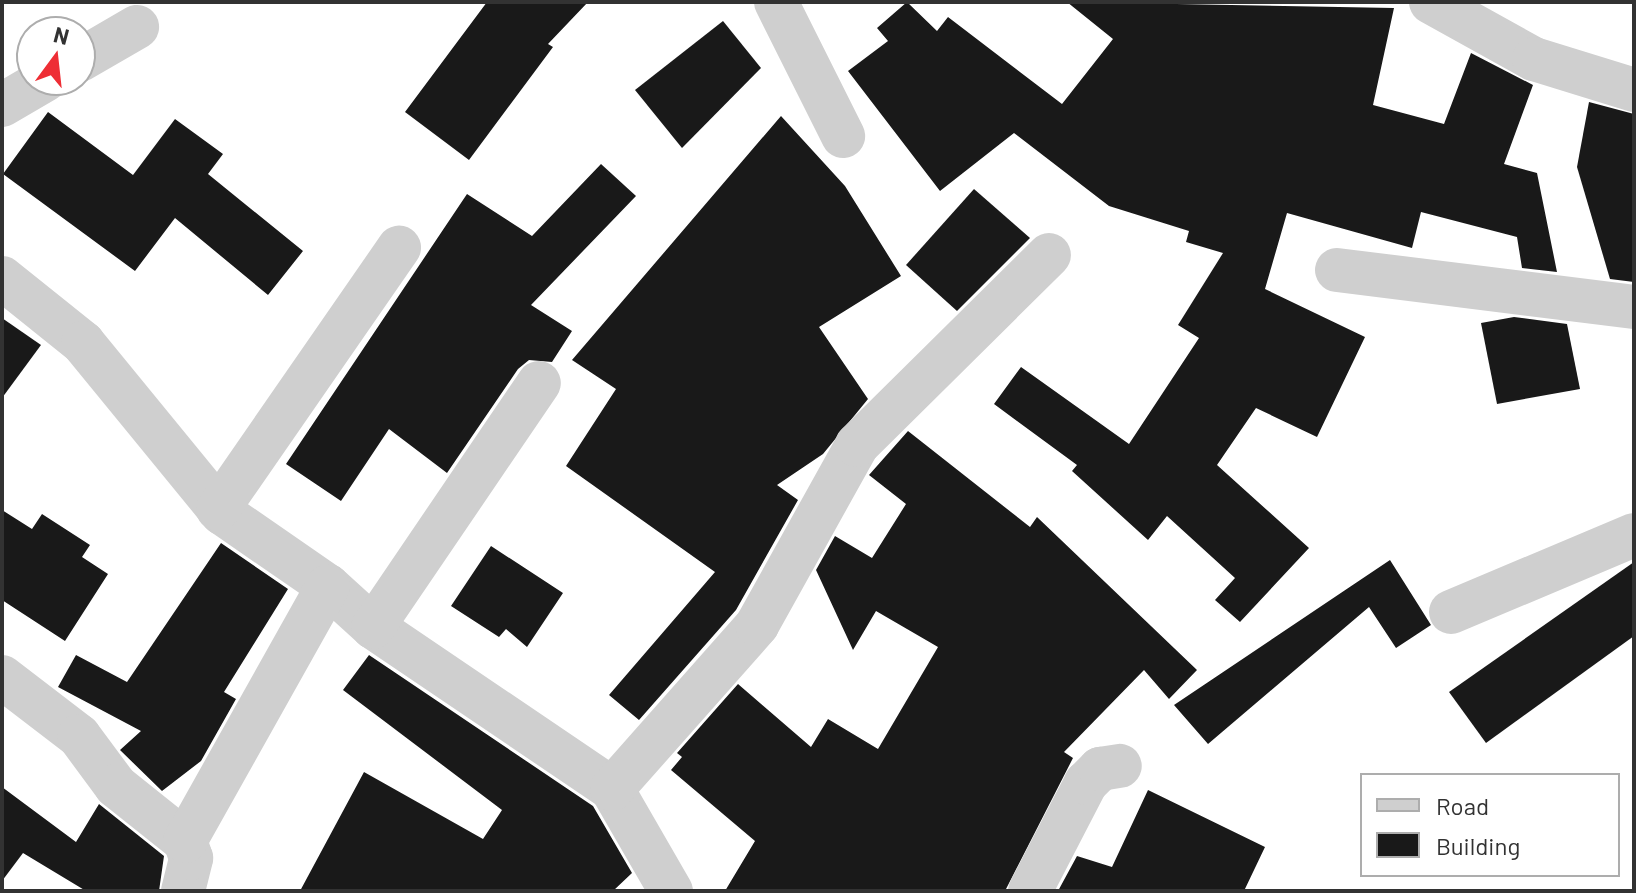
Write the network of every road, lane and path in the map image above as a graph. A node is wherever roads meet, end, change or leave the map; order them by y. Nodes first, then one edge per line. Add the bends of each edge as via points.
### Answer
1 (776, 2) edge
2 (1431, 2) edge
3 (137, 27) dead end
4 (96, 51) edge
5 (1634, 90) edge
6 (843, 136) dead end
7 (399, 248) dead end
8 (1049, 255) dead end
9 (1337, 270) dead end
10 (2, 278) edge
11 (1634, 307) edge
12 (539, 383) dead end
13 (218, 509) junction
14 (1634, 535) edge
15 (328, 586) junction
16 (1451, 612) dead end
17 (373, 627) junction
18 (2, 677) edge
19 (1120, 766) dead end
20 (612, 789) junction
21 (185, 841) junction
22 (666, 889) edge
23 (183, 891) edge
24 (1030, 891) edge

1 - 6 street
2 - 5 street via 1534,59
3 - 4 street
7 - 13 street
8 - 20 street via 857,445 757,625
9 - 11 street
10 - 13 street via 83,343
12 - 17 street
13 - 15 street
14 - 16 street
15 - 17 street
15 - 21 street
17 - 20 street
18 - 21 street via 79,736 116,786
19 - 24 street via 1100,769 1086,783
20 - 22 street
21 - 23 street via 191,858

